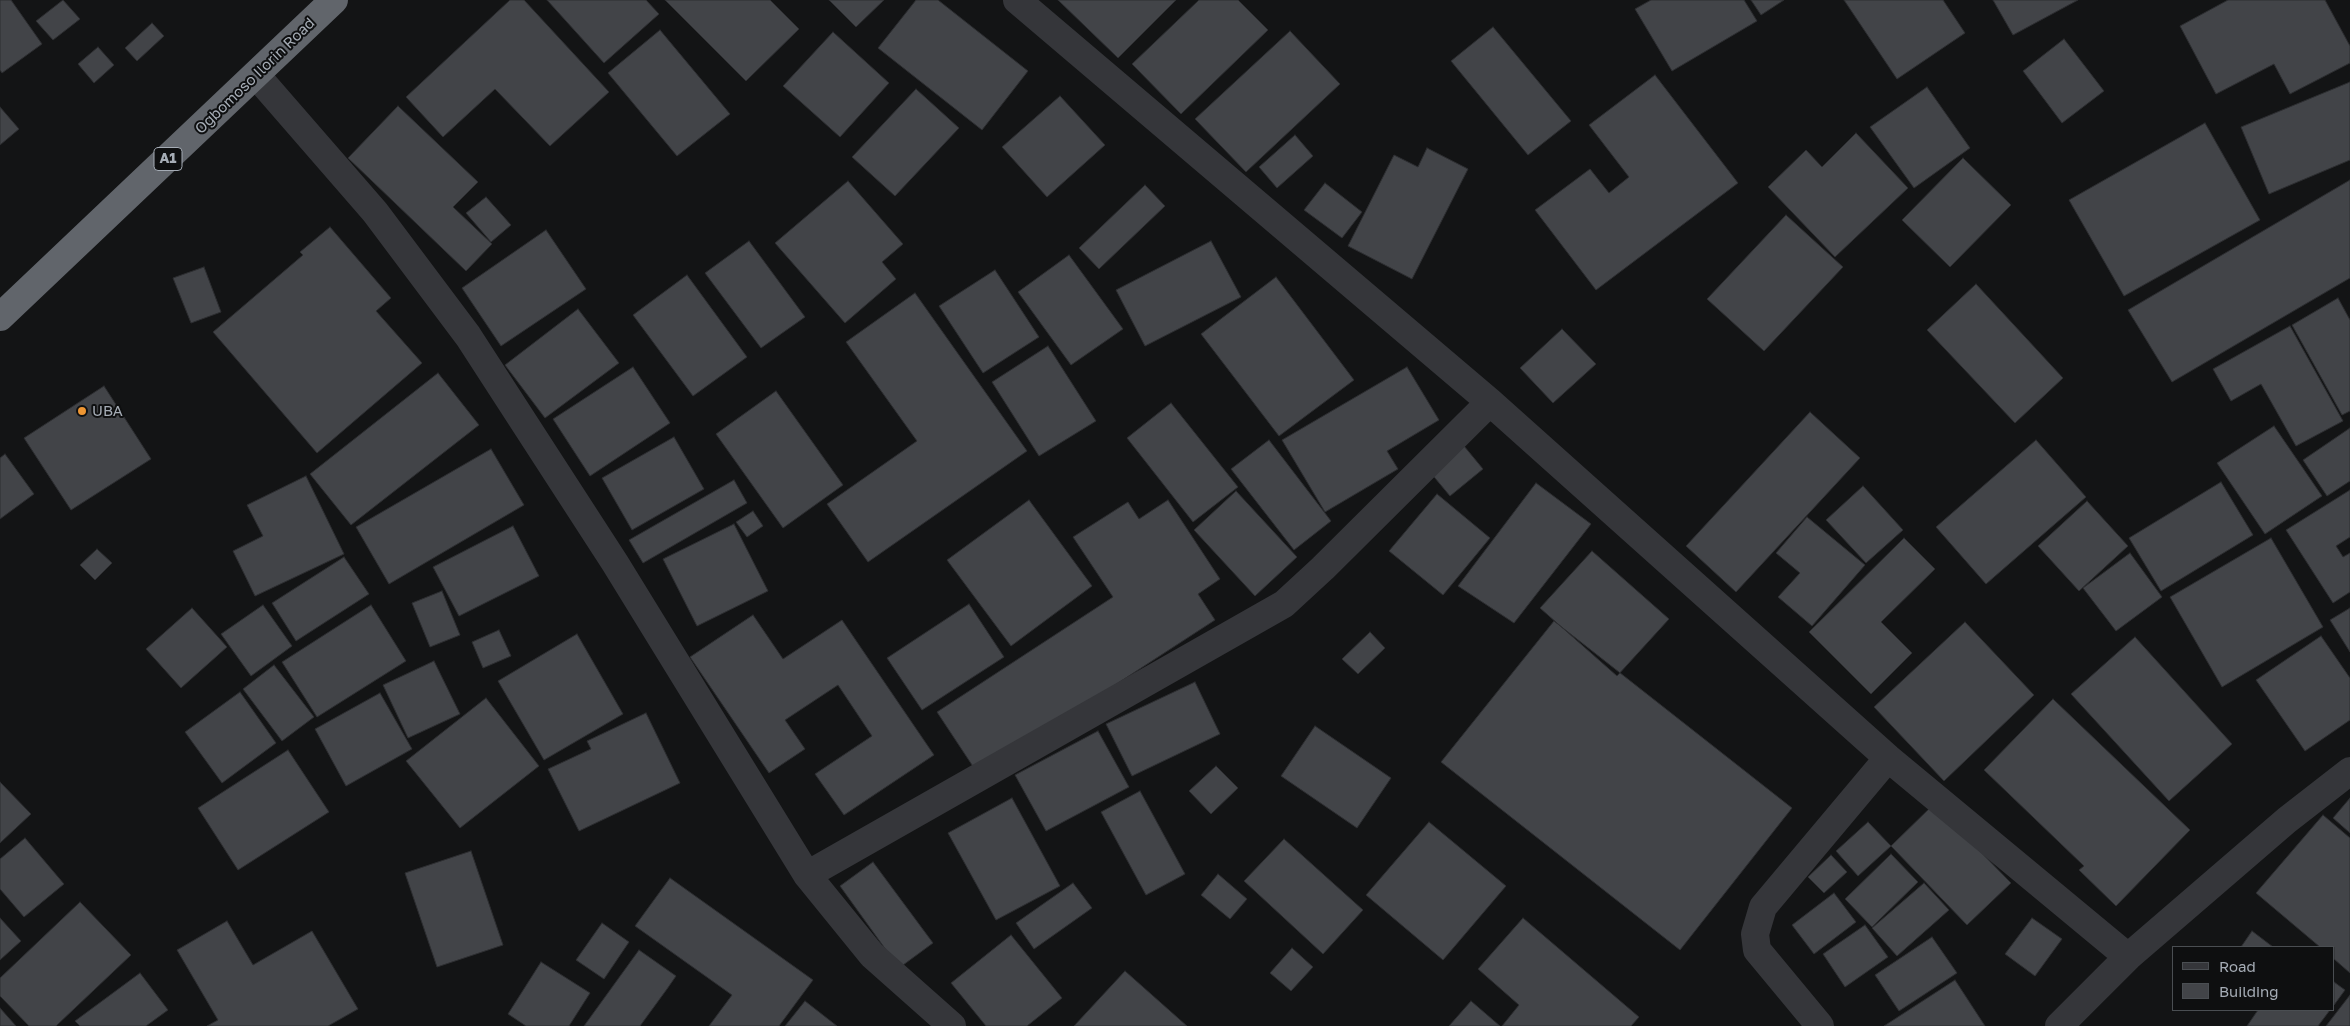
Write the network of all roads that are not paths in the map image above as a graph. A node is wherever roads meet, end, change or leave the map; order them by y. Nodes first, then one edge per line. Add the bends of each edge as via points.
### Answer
1 (334, 0) edge
2 (1017, 0) edge
3 (256, 75) junction
4 (0, 317) edge
5 (1490, 402) junction
6 (1888, 758) junction
7 (2350, 771) edge
8 (806, 875) junction
9 (2128, 957) junction
10 (952, 1026) edge
11 (1820, 1026) edge
12 (2059, 1026) edge

1 - 3 highway, Ogbomoso Ilorin Road / A1
2 - 5 street
3 - 4 highway, Ogbomoso Ilorin Road / A1
3 - 8 street via 375,212 468,336 615,564
5 - 6 street
5 - 8 street via 1284,604
6 - 9 street
6 - 11 street via 1763,907 1754,934 1756,950
7 - 9 street
8 - 10 street via 872,955
9 - 12 street

